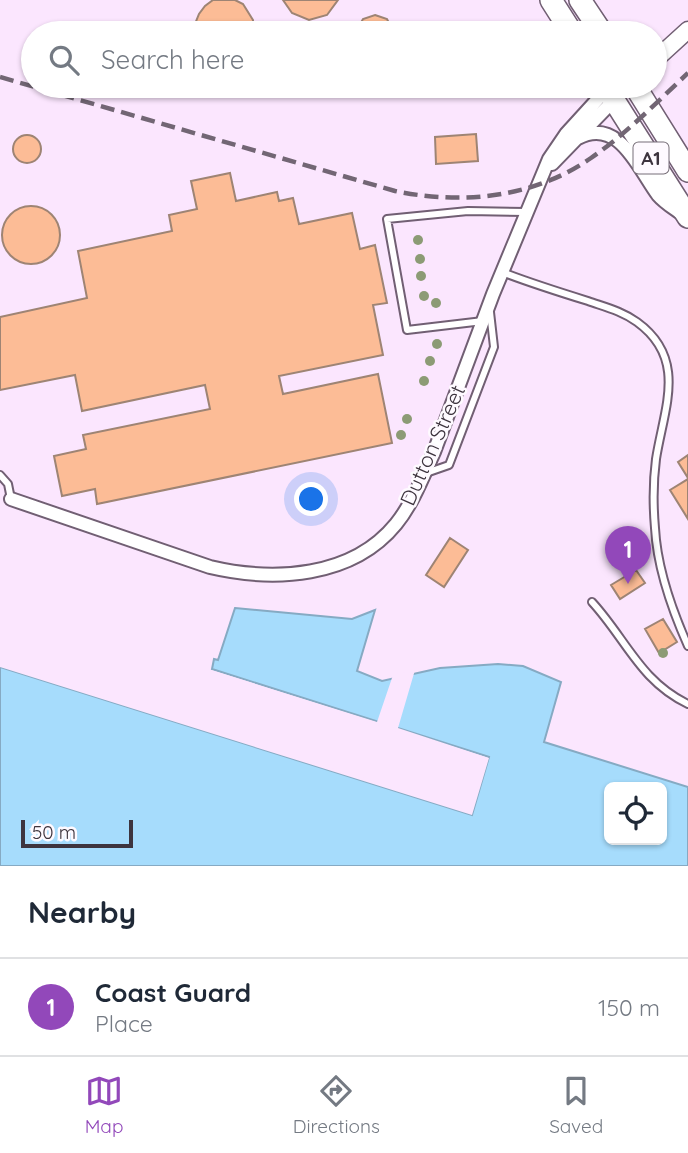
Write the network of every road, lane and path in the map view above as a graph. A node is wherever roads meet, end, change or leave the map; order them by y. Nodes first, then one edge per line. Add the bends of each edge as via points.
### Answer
1 (551, 0) edge
2 (580, 0) edge
3 (564, 21) edge
4 (594, 21) edge
5 (688, 30) edge
6 (667, 49) edge
7 (605, 98) edge
8 (607, 98) edge
9 (619, 98) edge
10 (642, 98) edge
11 (578, 138) junction
12 (688, 171) edge
13 (541, 178) junction
14 (526, 212) junction
15 (688, 217) edge
16 (502, 272) junction
17 (489, 303) junction
18 (483, 321) junction
19 (424, 473) junction
20 (0, 475) edge
21 (11, 499) joint
22 (592, 602) dead end
23 (678, 617) junction
24 (688, 630) edge
25 (688, 646) edge
26 (688, 704) edge

1 - 3 highway
2 - 4 highway
5 - 6 street
7 - 13 street, Dutton Street via 557,145
8 - 11 street, Dutton Street
9 - 15 highway, A1
10 - 12 highway, A1
11 - 13 street, Dutton Street
11 - 15 street via 596,132 619,142 661,198
13 - 14 street, Dutton Street
14 - 16 street, Dutton Street
14 - 18 lane via 468,211 387,219 407,330
16 - 17 street, Dutton Street
16 - 23 lane via 625,314 654,336 664,352 669,390 655,468 655,532 660,565
17 - 18 street, Dutton Street
17 - 19 lane via 494,347 449,465
18 - 19 street, Dutton Street
19 - 21 street, Dutton Street via 396,523 378,541 339,564 285,575 210,568
20 - 21 lane via 8,484
22 - 26 lane via 651,679
23 - 24 lane
23 - 25 lane

